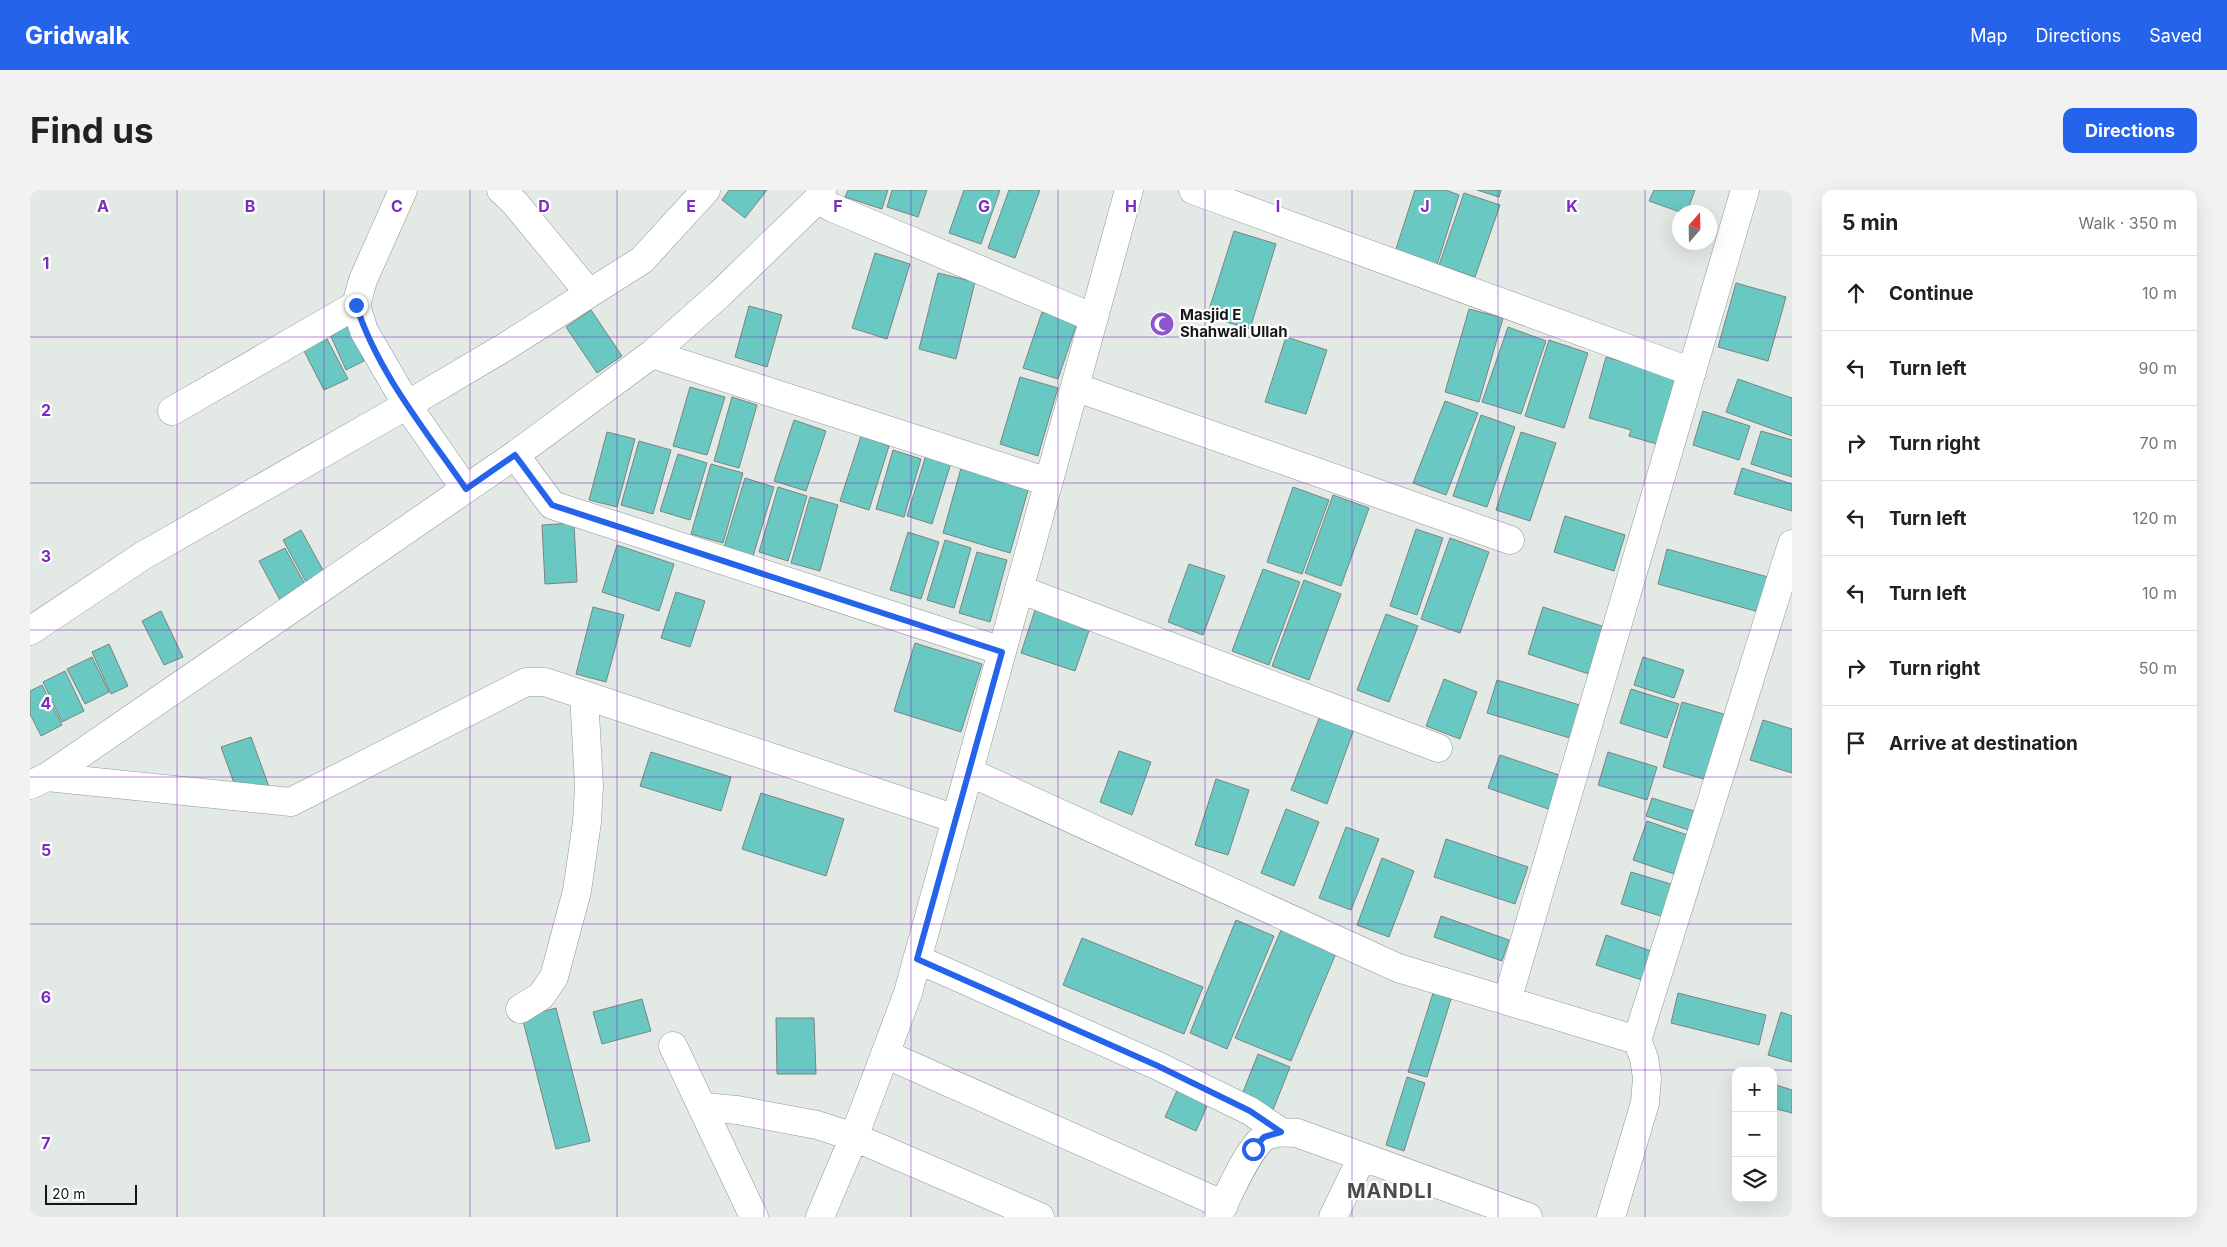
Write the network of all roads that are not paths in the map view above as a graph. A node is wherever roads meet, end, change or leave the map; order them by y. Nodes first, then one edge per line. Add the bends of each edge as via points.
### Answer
1 (403, 190) edge
2 (501, 190) edge
3 (706, 190) edge
4 (1129, 190) edge
5 (1193, 190) edge
6 (1744, 190) edge
7 (819, 195) edge
8 (589, 293) junction
9 (356, 305) junction
10 (1094, 318) junction
11 (652, 354) junction
12 (1692, 372) junction
13 (1075, 386) junction
14 (406, 406) junction
15 (172, 410) dead end
16 (515, 455) junction
17 (1048, 482) junction
18 (466, 489) junction
19 (1510, 540) dead end
20 (1792, 544) edge
21 (1019, 589) junction
22 (30, 631) edge
23 (1002, 652) junction
24 (584, 695) junction
25 (1438, 748) dead end
26 (969, 772) junction
27 (39, 781) edge
28 (956, 819) junction
29 (917, 959) junction
30 (1507, 1001) junction
31 (520, 1009) dead end
32 (1637, 1040) junction
33 (673, 1046) dead end
34 (885, 1054) junction
35 (703, 1108) junction
36 (1281, 1132) junction
37 (854, 1136) junction
38 (1362, 1157) junction
39 (1221, 1211) edge
40 (1523, 1216) edge
41 (754, 1217) edge
42 (820, 1217) edge
43 (1040, 1217) edge
44 (1332, 1217) edge
45 (1611, 1217) edge

1 - 9 street via 363,280
2 - 8 street
3 - 8 street via 642,260
4 - 10 street
5 - 12 street
6 - 12 street
7 - 10 street
7 - 11 street via 722,293
8 - 14 street
9 - 14 street via 364,331
9 - 15 street
10 - 13 street
11 - 16 street
11 - 17 street
12 - 30 street
13 - 17 street
13 - 19 street
14 - 18 street
14 - 22 street via 144,555
16 - 18 street
16 - 23 street via 552,505
17 - 21 street
18 - 27 street
20 - 32 street
21 - 23 street
21 - 25 street
23 - 26 street
24 - 27 street via 545,682 526,682 291,802
24 - 28 street
24 - 31 street via 589,786 577,890 554,977 541,996
26 - 28 street
26 - 30 street via 1398,968
28 - 29 street
29 - 34 street
29 - 36 street via 1158,1066 1250,1111
30 - 32 street
32 - 45 street via 1647,1078 1645,1102
33 - 35 street
34 - 37 street
34 - 39 street
35 - 37 street via 746,1111
35 - 41 street
36 - 38 street via 1297,1133
36 - 39 street via 1264,1137 1253,1149
37 - 42 street
37 - 43 street
38 - 40 street
38 - 44 street

